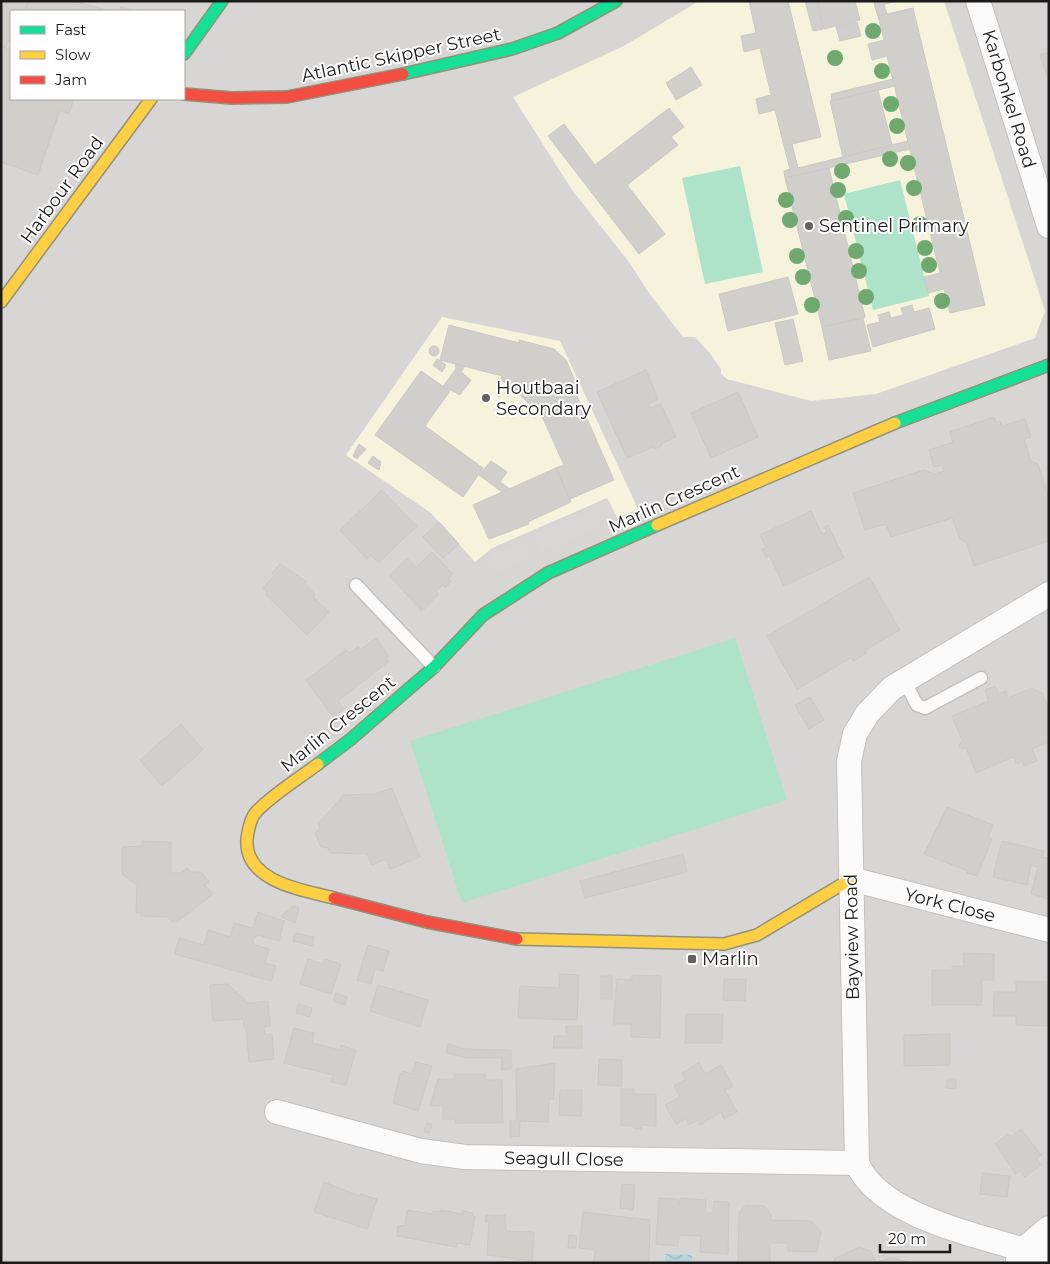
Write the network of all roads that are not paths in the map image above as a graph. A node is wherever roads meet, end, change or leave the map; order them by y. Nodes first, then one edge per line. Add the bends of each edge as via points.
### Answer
1 (222, 1) edge
2 (616, 1) edge
3 (978, 1) edge
4 (185, 53) edge
5 (185, 94) edge
6 (150, 100) edge
7 (1049, 226) edge
8 (1, 302) edge
9 (1049, 365) edge
10 (356, 585) dead end
11 (1049, 594) edge
12 (434, 667) junction
13 (981, 678) dead end
14 (904, 680) junction
15 (851, 879) junction
16 (1049, 930) edge
17 (277, 1112) dead end
18 (857, 1162) junction
19 (1049, 1228) edge
20 (1021, 1256) edge
21 (1049, 1258) edge

1 - 4 street
2 - 5 street, Atlantic Skipper Street via 558,33 512,48 343,88 286,97 232,98
3 - 7 street, Karbonkel Road
6 - 8 street, Harbour Road
9 - 12 street, Marlin Crescent via 862,435 548,573 483,615
10 - 12 lane
11 - 14 street, Bayview Road
12 - 15 street, Marlin Crescent via 351,739 256,812 247,830 247,855 264,874 283,885 428,922 513,939 724,944 757,935
13 - 14 lane via 925,708 917,705
14 - 15 street, Bayview Road via 867,714 855,734 849,761
15 - 16 street, York Close
15 - 18 street, Bayview Road
17 - 18 street, Seagull Close via 421,1151 465,1158
18 - 20 street via 882,1194 910,1213
19 - 20 street
20 - 21 street

